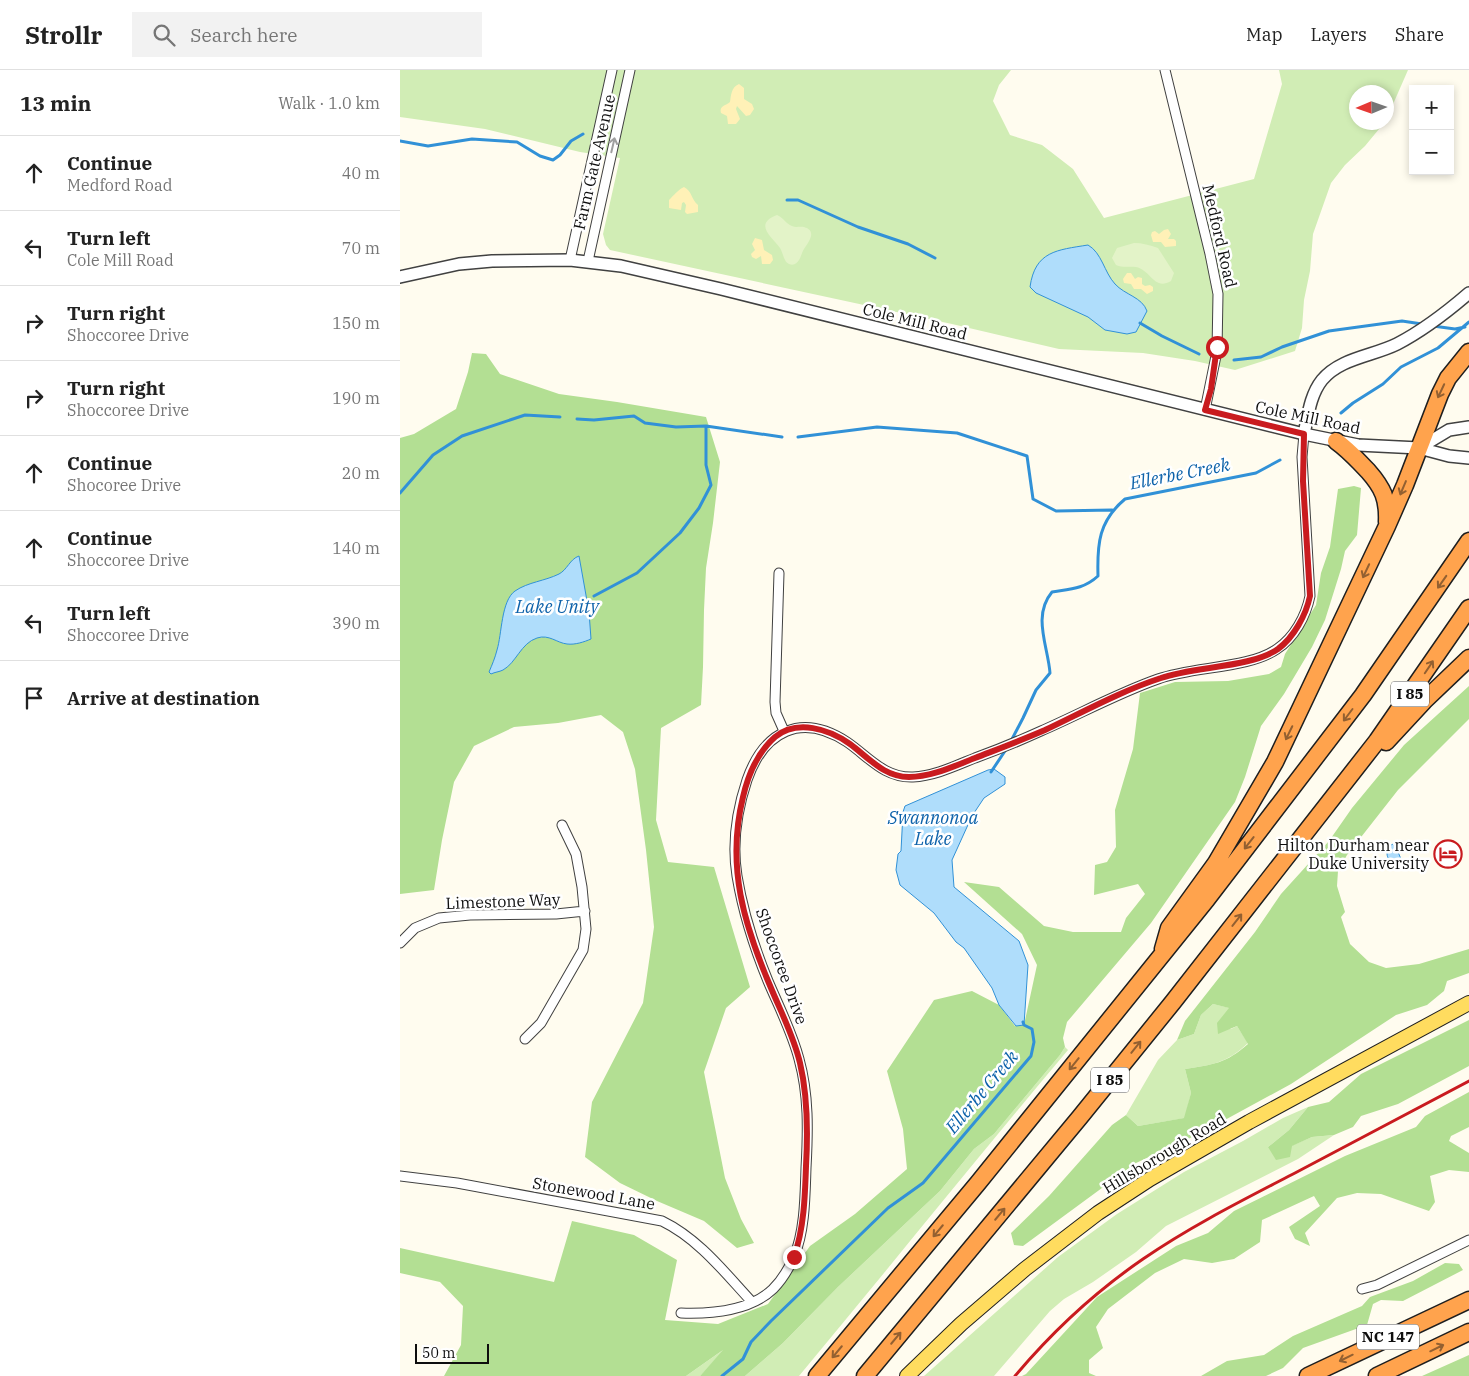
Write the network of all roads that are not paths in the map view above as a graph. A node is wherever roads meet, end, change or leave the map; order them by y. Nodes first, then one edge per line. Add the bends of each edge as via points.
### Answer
1 (612, 70) edge
2 (630, 70) edge
3 (1165, 70) edge
4 (570, 260) junction
5 (588, 262) junction
6 (400, 278) edge
7 (1469, 293) edge
8 (1469, 352) edge
9 (1205, 410) junction
10 (1469, 426) edge
11 (1304, 434) junction
12 (1336, 441) junction
13 (1419, 448) junction
14 (1469, 458) edge
15 (1387, 526) junction
16 (1469, 541) edge
17 (780, 573) dead end
18 (1469, 608) edge
19 (1469, 658) edge
20 (784, 731) junction
21 (1348, 776) junction
22 (562, 825) dead end
23 (585, 911) junction
24 (400, 943) edge
25 (1160, 958) junction
26 (1469, 1003) edge
27 (525, 1039) dead end
28 (400, 1176) edge
29 (1469, 1240) edge
30 (1362, 1289) dead end
31 (1469, 1300) edge
32 (752, 1302) junction
33 (681, 1313) dead end
34 (1469, 1332) edge
35 (817, 1376) edge
36 (865, 1376) edge
37 (907, 1376) edge
38 (1308, 1376) edge
39 (1377, 1376) edge

1 - 4 street, Farm Gate Avenue
5 -> 2 street, Farm Gate Avenue
3 - 9 street, Medford Road via 1218,294 1217,351
4 - 5 street, Cole Mill Road
4 - 6 street, Cole Mill Road via 492,260
5 - 9 street, Cole Mill Road via 714,287
7 - 11 street via 1416,334 1330,373 1321,381 1312,399
8 -> 13 highway via 1448,378
9 - 11 street, Cole Mill Road
10 - 13 street via 1449,430
11 - 12 street, Cole Mill Road
11 - 20 street via 1303,481 1310,596 1305,613 1290,637 1277,649 1260,658 1157,679 994,751 922,776 892,775 832,734 806,727
12 - 13 street, Cole Mill Road via 1370,447
12 - 15 highway via 1355,456 1380,487 1386,504
13 - 14 street, Cole Mill Road
13 -> 15 highway
15 -> 25 highway via 1275,762 1216,863 1169,928
16 -> 25 highway, I 85 via 1363,695
17 - 20 street via 775,702 776,714
21 -> 18 highway, I 85 via 1402,706
19 - 21 highway
20 - 32 street, Shoccoree Drive via 765,749 747,780 737,825 735,859 749,929 793,1040 802,1072 808,1122 805,1198 797,1246 788,1269 773,1289
36 -> 21 highway, I 85 via 1148,1033
22 - 23 street via 576,854
23 - 24 street, Limestone Way via 440,918 415,928
23 - 27 street via 583,950 541,1023
25 -> 35 highway, I 85
26 - 37 main road, Hillsborough Road via 1249,1122 1098,1213 1018,1275
28 - 32 street, Stonewood Lane via 662,1221 694,1241
29 - 30 street via 1377,1285
31 -> 38 highway, NC 147
32 - 33 street, Shoccoree Drive via 701,1314
39 -> 34 highway, NC 147

